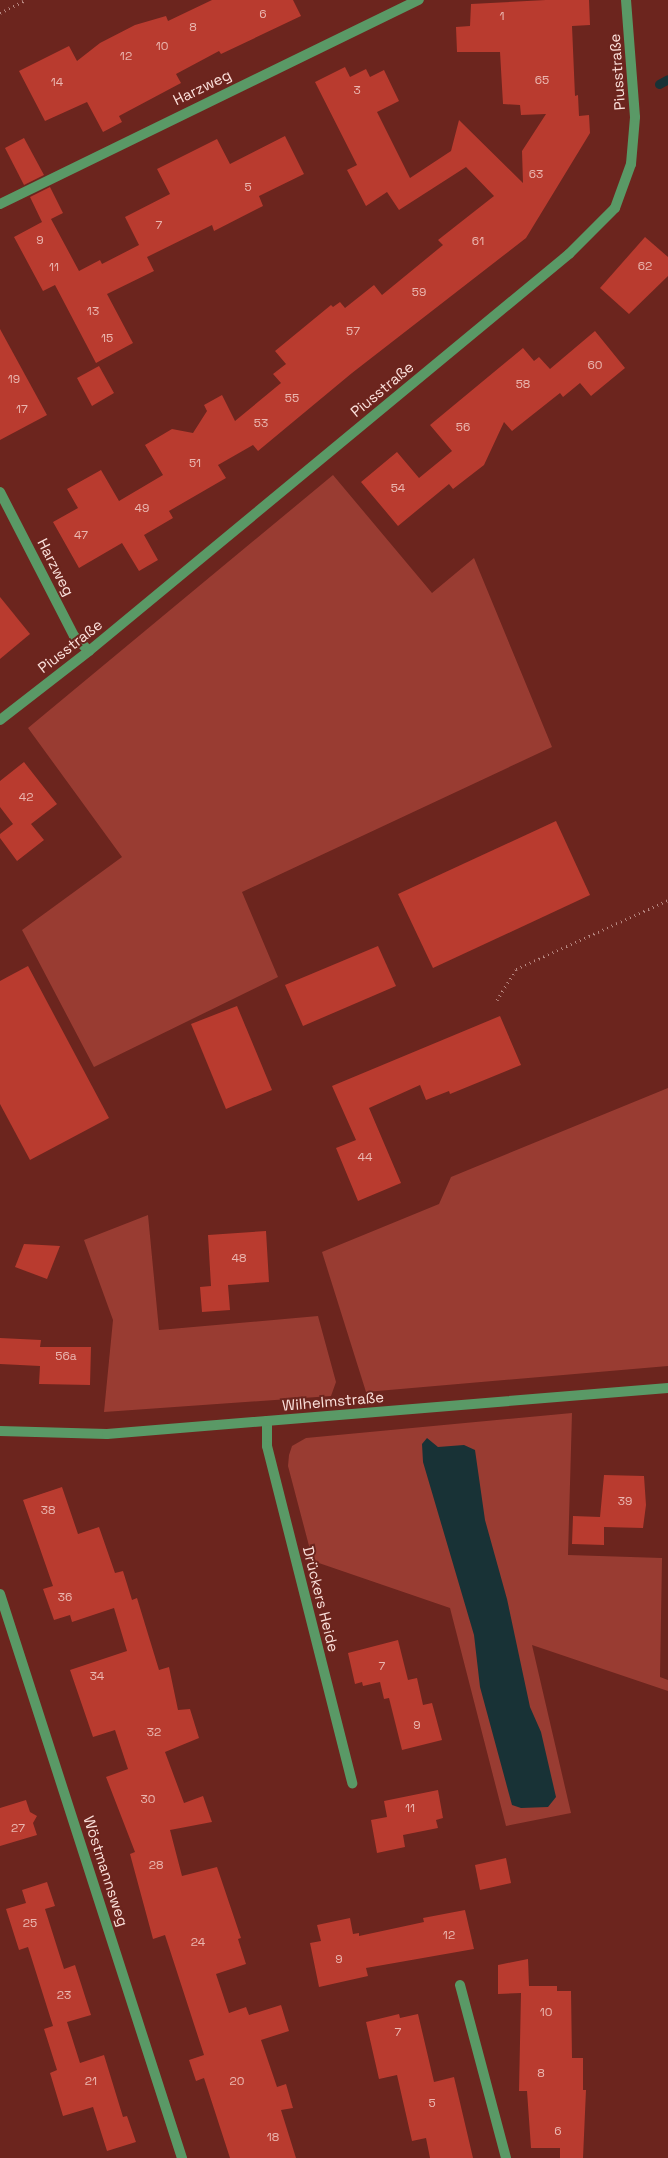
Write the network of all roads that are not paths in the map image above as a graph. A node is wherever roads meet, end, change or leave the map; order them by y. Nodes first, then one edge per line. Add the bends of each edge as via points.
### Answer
1 (419, 0) edge
2 (626, 0) edge
3 (0, 204) edge
4 (0, 492) edge
5 (89, 651) junction
6 (0, 720) edge
7 (668, 1388) edge
8 (267, 1421) junction
9 (0, 1431) edge
10 (0, 1594) edge
11 (352, 1783) dead end
12 (460, 1985) dead end
13 (182, 2158) edge
14 (506, 2158) edge

1 - 3 street, Harzweg
2 - 5 street, Piusstraße via 635,118 630,164 615,208 569,254
4 - 5 street, Harzweg via 74,636
5 - 6 street, Piusstraße
7 - 8 street, Wilhelmstraße
8 - 9 street, Wilhelmstraße via 107,1434
8 - 11 street, Drückers Heide via 267,1446
10 - 13 street, Wöstmannsweg
12 - 14 street

